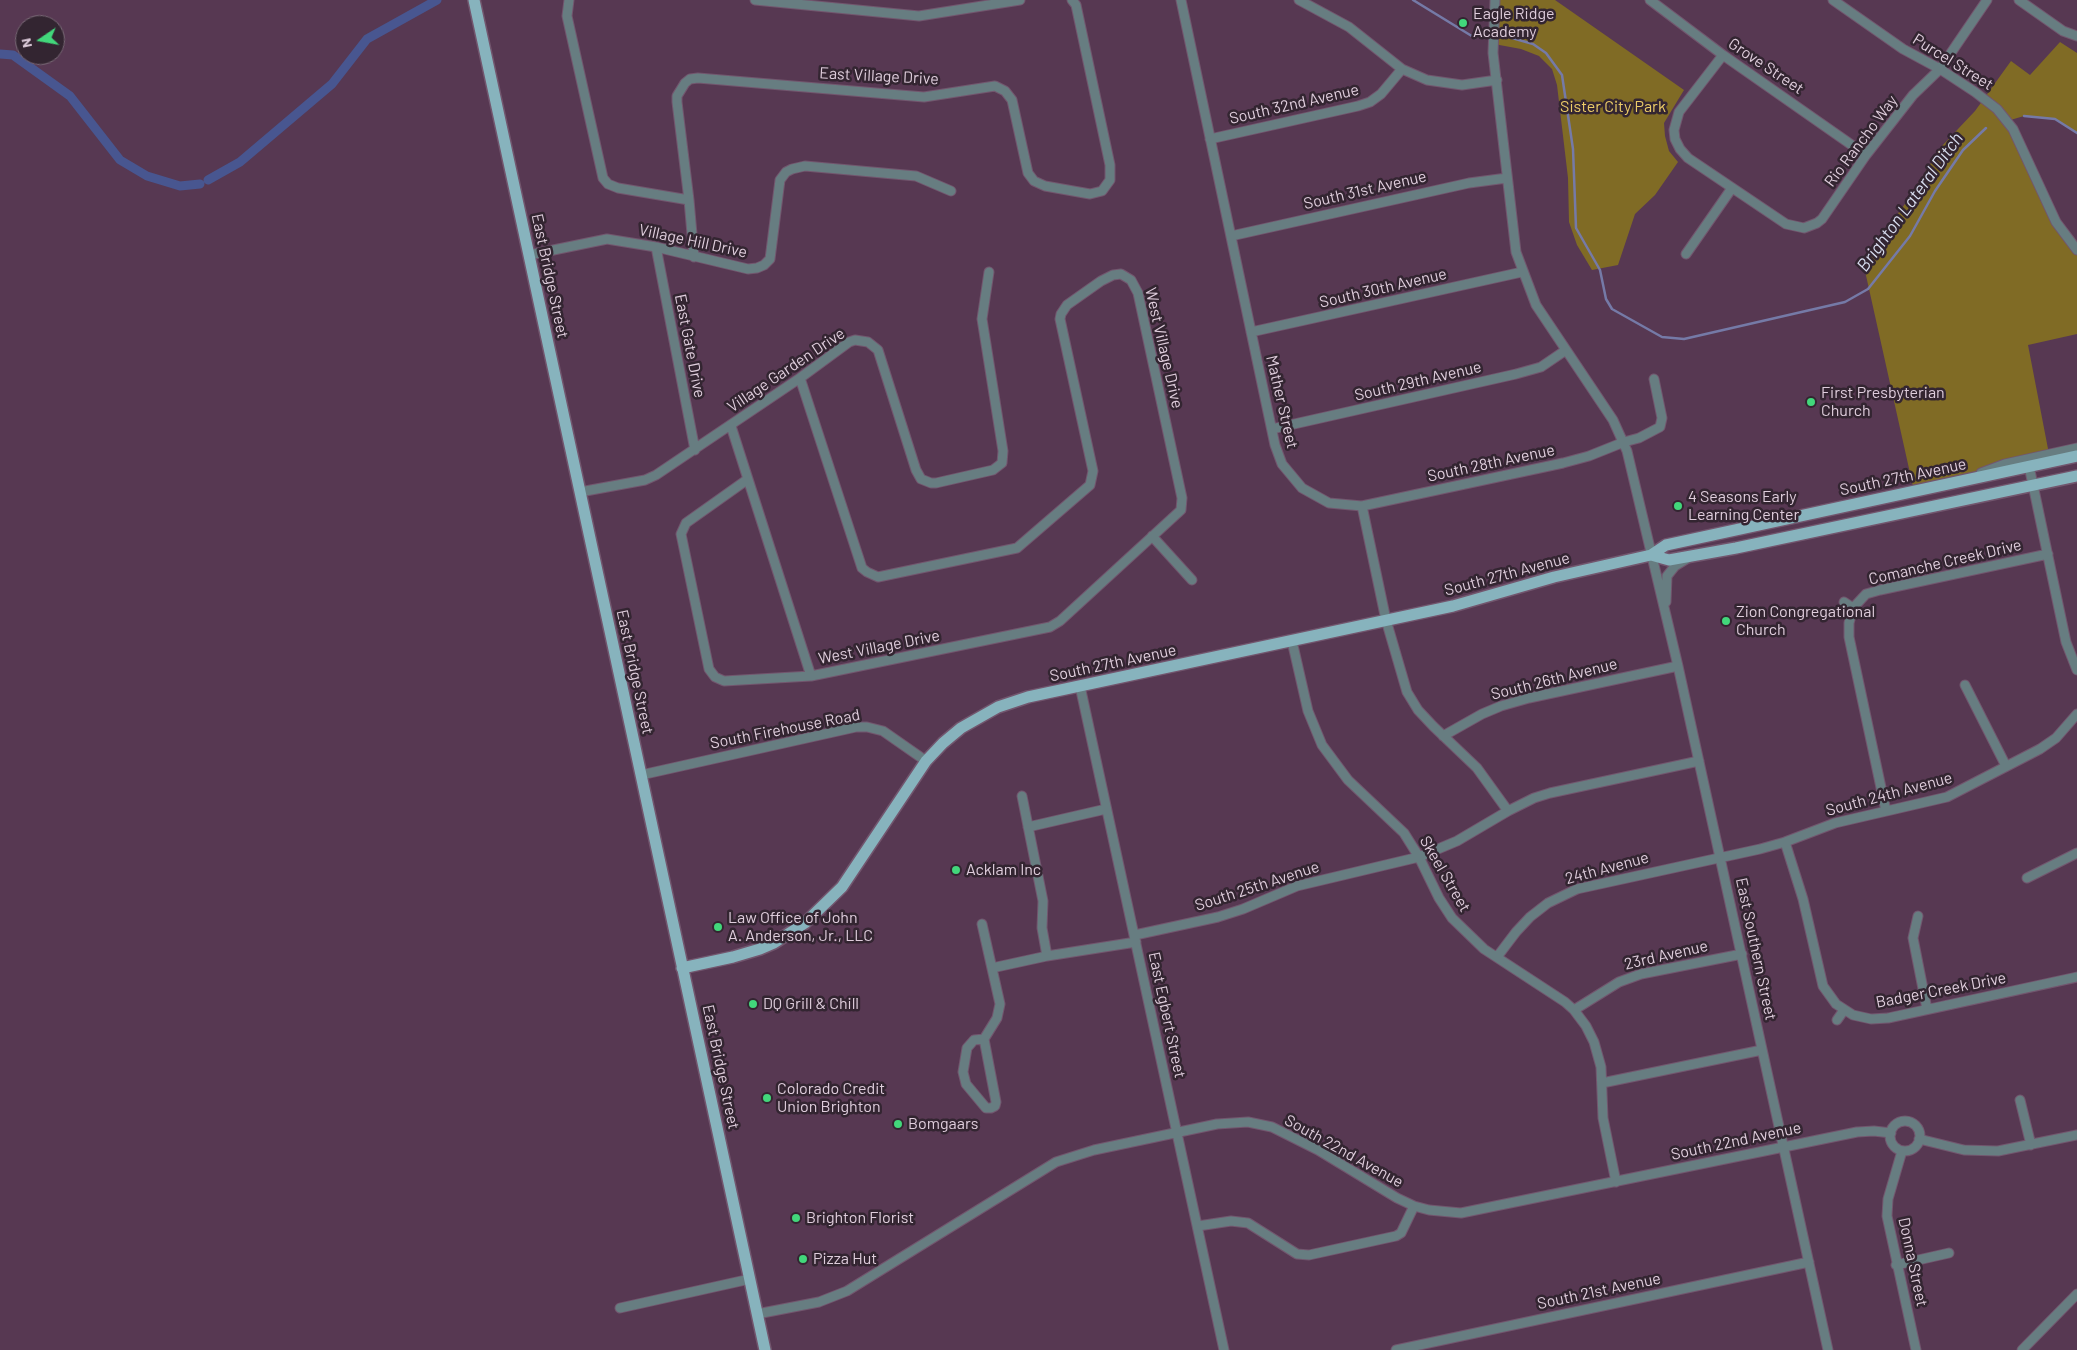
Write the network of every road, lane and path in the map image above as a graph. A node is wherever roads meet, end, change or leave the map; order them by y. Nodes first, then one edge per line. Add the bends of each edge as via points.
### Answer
1 (474, 0) edge
2 (569, 0) edge
3 (755, 0) edge
4 (1020, 0) edge
5 (1072, 0) edge
6 (1181, 0) edge
7 (1299, 0) edge
8 (1495, 0) edge
9 (1650, 0) edge
10 (1833, 0) edge
11 (1987, 0) edge
12 (2019, 0) edge
13 (2077, 36) edge
14 (1723, 55) junction
15 (1402, 69) junction
16 (1940, 69) junction
17 (1497, 80) junction
18 (1210, 139) junction
19 (1866, 155) junction
20 (1507, 178) junction
21 (1732, 188) junction
22 (951, 191) dead end
23 (689, 200) junction
24 (1231, 236) junction
25 (656, 247) junction
26 (2077, 250) edge
27 (1686, 254) dead end
28 (528, 255) junction
29 (694, 257) junction
30 (989, 272) dead end
31 (1522, 272) junction
32 (1251, 332) junction
33 (1566, 350) junction
34 (800, 378) junction
35 (1654, 379) dead end
36 (731, 426) junction
37 (1272, 429) junction
38 (1624, 442) junction
39 (2077, 448) edge
40 (695, 450) junction
41 (2077, 456) edge
42 (2030, 466) junction
43 (2077, 476) edge
44 (748, 479) junction
45 (1958, 481) junction
46 (2033, 486) junction
47 (580, 492) junction
48 (1362, 506) junction
49 (1152, 536) junction
50 (2048, 554) junction
51 (1650, 555) junction
52 (1692, 555) junction
53 (1192, 580) dead end
54 (1844, 602) dead end
55 (1853, 608) junction
56 (1666, 618) junction
57 (1386, 620) junction
58 (1292, 641) junction
59 (1678, 666) junction
60 (2077, 670) edge
61 (811, 676) junction
62 (1965, 685) dead end
63 (1080, 686) junction
64 (2077, 714) edge
65 (1443, 736) junction
66 (1699, 761) junction
67 (926, 762) junction
68 (2006, 766) junction
69 (641, 775) junction
70 (1022, 796) dead end
71 (1106, 809) junction
72 (1508, 811) junction
73 (1886, 811) junction
74 (1028, 827) junction
75 (1785, 842) junction
76 (2077, 852) edge
77 (1419, 857) junction
78 (1720, 857) junction
79 (2028, 878) dead end
80 (1918, 916) dead end
81 (982, 924) dead end
82 (1136, 939) junction
83 (1742, 954) junction
84 (1047, 956) junction
85 (1497, 957) junction
86 (682, 968) junction
87 (992, 968) junction
88 (2077, 977) edge
89 (1927, 1008) junction
90 (1574, 1010) junction
91 (1844, 1010) junction
92 (1837, 1020) dead end
93 (984, 1038) junction
94 (1762, 1050) junction
95 (1602, 1083) junction
96 (2020, 1100) dead end
97 (1177, 1132) junction
98 (1891, 1133) junction
99 (2077, 1135) edge
100 (1919, 1139) junction
101 (2031, 1145) junction
102 (1783, 1146) junction
103 (1902, 1151) junction
104 (1616, 1182) junction
105 (1414, 1206) junction
106 (1198, 1226) junction
107 (1949, 1253) dead end
108 (1809, 1262) junction
109 (1896, 1264) junction
110 (750, 1279) junction
111 (2077, 1294) edge
112 (620, 1308) dead end
113 (757, 1314) junction
114 (765, 1350) edge
115 (1224, 1350) edge
116 (1396, 1350) edge
117 (1828, 1350) edge
118 (1916, 1350) edge
119 (2022, 1350) edge

1 - 28 main road, East Bridge Street
2 - 23 street via 567,16 603,178 618,188
3 - 4 street via 919,16
5 - 23 street, East Village Drive via 1076,5 1111,172 1110,180 1102,191 1090,194 1034,181 1028,173 1012,100 995,86 924,97 698,78 685,83 676,102
6 - 18 street, Mather Street
7 - 15 street via 1349,27
8 - 17 street, East Southern Street via 1493,53
9 - 14 street, Grove Street
10 - 16 street, Purcel Street via 1903,49
11 - 16 street, Rio Rancho Way
12 - 13 street via 2061,30
14 - 19 street, Grove Street
14 - 21 street, Rio Rancho Way via 1679,112 1674,130 1675,139 1688,158
15 - 17 street via 1426,80 1452,84
15 - 18 street, South 32nd Avenue via 1370,102
16 - 19 street, Rio Rancho Way via 1913,95
16 - 26 street, Purcel Street via 1989,102 2009,124 2056,222
17 - 20 street, East Southern Street
18 - 24 street, Mather Street
19 - 21 street, Rio Rancho Way via 1822,219 1811,226 1786,224
20 - 24 street, South 31st Avenue via 1469,183
20 - 31 street, East Southern Street via 1512,232
21 - 27 street
22 - 29 street, Village Hill Drive via 916,176 800,166 786,172 780,180 772,255 764,265 748,269
23 - 29 street, East Village Drive
24 - 32 street, Mather Street
25 - 28 street, Village Hill Drive via 607,239
25 - 29 street, Village Hill Drive
25 - 40 street, East Gate Drive
28 - 47 main road, East Bridge Street
30 - 34 street, Village Garden Drive via 982,319 1003,452 1002,462 992,470 936,483 921,479 878,350 868,342 849,342
31 - 32 street, South 30th Avenue
31 - 33 street, East Southern Street via 1536,305
32 - 37 street, Mather Street
33 - 37 street, South 29th Avenue via 1541,367 1516,374
33 - 38 street, East Southern Street
34 - 36 street, Village Garden Drive
34 - 49 street, West Village Drive via 862,568 867,572 878,577 1018,548 1090,485 1093,476 1061,314 1067,305 1108,276 1121,274 1135,286 1139,299 1182,498 1180,512
35 - 38 street, South 28th Avenue via 1662,418 1660,427
36 - 40 street, Village Garden Drive
36 - 44 street, West Village Drive
37 - 48 street, Mather Street via 1282,464 1302,488 1329,503
38 - 48 street, South 28th Avenue via 1563,463
38 - 51 street, East Southern Street
39 - 45 street via 2005,464
40 - 47 street, Village Garden Drive via 656,476
41 - 42 main road, South 27th Avenue
42 - 45 main road, South 27th Avenue
42 - 46 street
43 - 46 main road, South 27th Avenue
44 - 61 street, West Village Drive
44 - 61 street, West Village Drive via 681,529 709,669 715,678 724,681
45 - 51 main road, South 27th Avenue via 1666,545
46 - 50 street
46 - 52 main road, South 27th Avenue
47 - 69 main road, East Bridge Street
48 - 57 street
49 - 53 street
49 - 61 street, West Village Drive via 1050,627
50 - 55 street, Comanche Creek Drive via 1873,592 1862,597
50 - 60 street via 2066,642
51 - 52 main road, South 27th Avenue via 1669,560
51 - 56 street, East Southern Street
51 - 57 main road, South 27th Avenue
52 - 56 street via 1675,566 1668,576
54 - 55 street
55 - 73 street via 1849,637
56 - 59 street, East Southern Street
57 - 58 main road, South 27th Avenue
57 - 65 street via 1407,692 1418,710
58 - 63 main road, South 27th Avenue
58 - 77 street, Skeel Street via 1308,711 1322,745 1348,780 1404,833
59 - 65 street, South 26th Avenue via 1520,700 1482,714
59 - 66 street, East Southern Street
62 - 68 street
63 - 67 main road, South 27th Avenue via 1018,700 985,713 958,730
63 - 71 street, East Egbert Street
64 - 68 street, South 24th Avenue via 2048,744
65 - 72 street via 1477,768
66 - 72 street, South 25th Avenue via 1550,793
66 - 78 street, East Southern Street
67 - 69 street, South Firehouse Road via 883,731 856,727
67 - 86 main road, South 27th Avenue via 842,887 815,914 760,949
68 - 73 street, South 24th Avenue via 1947,797
69 - 86 main road, East Bridge Street
70 - 74 street
71 - 74 street
71 - 82 street, East Egbert Street
72 - 77 street, South 25th Avenue via 1457,841
73 - 75 street, South 24th Avenue via 1835,823
74 - 84 street via 1043,901 1042,928
75 - 78 street, South 24th Avenue
75 - 91 street, Badger Creek Drive via 1803,899 1820,979 1830,998
76 - 79 street
77 - 82 street, South 25th Avenue via 1297,886 1227,915
77 - 85 street, Skeel Street via 1452,918 1468,936
78 - 83 street, East Southern Street
78 - 85 street, 24th Avenue via 1590,884 1558,897 1530,916
80 - 89 street via 1913,938
81 - 87 street
82 - 84 street, South 25th Avenue
82 - 97 street, East Egbert Street
83 - 90 street, 23rd Avenue via 1633,976
83 - 94 street, East Southern Street
84 - 87 street, South 25th Avenue
85 - 90 street, Skeel Street
86 - 110 main road, East Bridge Street
87 - 93 street via 1000,1004 999,1012
88 - 89 street, Badger Creek Drive
89 - 91 street, Badger Creek Drive via 1878,1019
90 - 95 street, Skeel Street via 1594,1042
91 - 92 street
93 - 93 street via 974,1040 967,1048 964,1072 966,1084 986,1108 990,1108 996,1102
94 - 95 street
94 - 102 street, East Southern Street
95 - 104 street, Skeel Street via 1603,1118
96 - 101 street
97 - 105 street, South 22nd Avenue via 1233,1122 1272,1127
97 - 106 street, East Egbert Street
97 - 113 street, South 22nd Avenue via 1094,1150 1056,1162 847,1291 819,1302
98 - 100 street via 1898,1123 1908,1122 1916,1127
98 - 102 street, South 22nd Avenue via 1857,1132
98 - 103 street via 1893,1145
99 - 101 street
100 - 101 street via 1979,1151
100 - 103 street via 1914,1148
102 - 104 street, South 22nd Avenue
102 - 108 street, East Southern Street
103 - 109 street, Donna Street via 1888,1199 1887,1216
104 - 105 street, South 22nd Avenue via 1473,1212 1444,1213
105 - 106 street via 1401,1233 1396,1236 1309,1255 1297,1254 1248,1223 1231,1220
106 - 115 street, East Egbert Street
107 - 109 street
108 - 116 street, South 21st Avenue
108 - 117 street, East Southern Street
109 - 118 street, Donna Street
110 - 112 street
110 - 113 main road, East Bridge Street
111 - 119 street
113 - 114 main road, East Bridge Street

